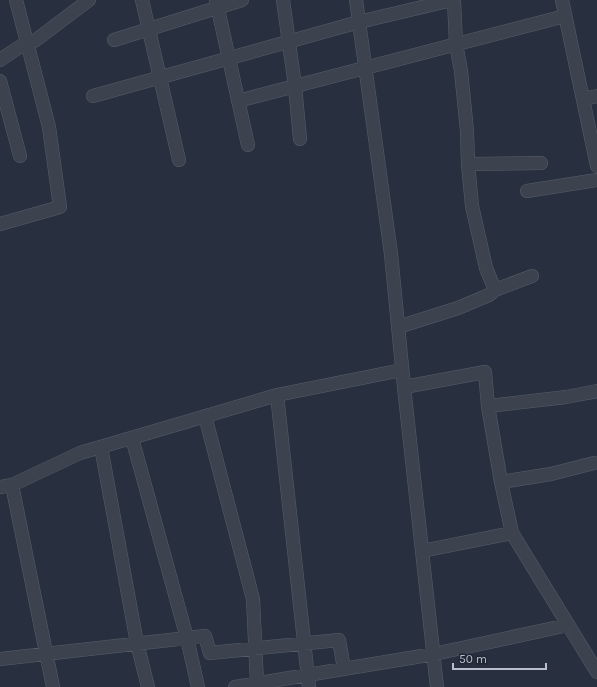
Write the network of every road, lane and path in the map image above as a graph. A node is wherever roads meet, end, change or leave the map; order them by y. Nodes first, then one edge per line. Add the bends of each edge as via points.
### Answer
1 (16, 0) edge
2 (88, 0) edge
3 (142, 0) edge
4 (242, 0) edge
5 (283, 0) edge
6 (356, 0) edge
7 (453, 0) edge
8 (562, 0) edge
9 (217, 4) edge
10 (564, 16) junction
11 (359, 22) junction
12 (149, 29) junction
13 (114, 40) dead end
14 (288, 42) junction
15 (28, 43) junction
16 (456, 44) junction
17 (229, 58) junction
18 (0, 60) edge
19 (365, 68) junction
20 (160, 77) junction
21 (0, 81) edge
22 (295, 86) junction
23 (93, 96) dead end
24 (597, 96) edge
25 (238, 100) junction
26 (583, 100) junction
27 (300, 139) dead end
28 (248, 145) dead end
29 (20, 156) dead end
30 (178, 160) dead end
31 (597, 161) edge
32 (540, 163) dead end
33 (468, 164) junction
34 (597, 180) edge
35 (527, 191) dead end
36 (0, 223) edge
37 (532, 276) dead end
38 (495, 290) junction
39 (398, 327) junction
40 (402, 370) junction
41 (404, 387) junction
42 (597, 391) edge
43 (277, 395) junction
44 (488, 406) junction
45 (205, 416) junction
46 (132, 438) junction
47 (100, 447) junction
48 (594, 463) dead end
49 (501, 482) junction
50 (6, 486) edge
51 (512, 533) junction
52 (422, 551) junction
53 (568, 625) junction
54 (187, 638) junction
55 (137, 643) junction
56 (305, 644) junction
57 (256, 648) junction
58 (46, 654) junction
59 (434, 654) junction
60 (0, 659) edge
61 (344, 669) junction
62 (597, 672) edge
63 (309, 681) edge
64 (257, 683) junction
65 (53, 687) edge
66 (148, 687) edge
67 (198, 687) edge
68 (233, 687) edge
69 (437, 687) edge

1 - 15 street
2 - 15 street via 36,40
3 - 12 street
4 - 9 street
5 - 14 street
6 - 11 street
7 - 11 street
7 - 16 street
8 - 10 street
9 - 12 street
9 - 17 street
10 - 16 street
10 - 26 street
11 - 14 street
11 - 19 street
12 - 13 street
12 - 20 street
14 - 17 street
14 - 22 street
15 - 18 street
15 - 36 street via 49,127 60,207
16 - 19 street
16 - 33 street via 461,71
17 - 20 street
17 - 25 street
19 - 22 street
19 - 39 street via 391,254
20 - 23 street
20 - 30 street
21 - 29 street
22 - 25 street
22 - 27 street
24 - 26 street
25 - 28 street
26 - 31 street
32 - 33 street
33 - 38 street via 472,206 486,268
34 - 35 street
37 - 38 street
38 - 39 street via 458,308
39 - 40 street
40 - 41 street
40 - 43 street
41 - 44 street via 485,372
41 - 52 street
42 - 44 street
43 - 45 street
43 - 56 street
44 - 49 street
45 - 46 street
45 - 57 street via 252,599
46 - 47 street
46 - 54 street
47 - 50 street via 80,453
47 - 55 street
48 - 49 street via 552,474
49 - 51 street
50 - 58 street
51 - 52 street
51 - 53 street
52 - 59 street
53 - 59 street
53 - 62 street
54 - 55 street
54 - 57 street via 205,636 210,653
54 - 67 street
55 - 58 street
55 - 66 street
56 - 57 street
56 - 61 street via 339,640
56 - 63 street
57 - 64 street
58 - 60 street
58 - 65 street
59 - 61 street
59 - 69 street
61 - 63 street
63 - 64 street
64 - 68 street

